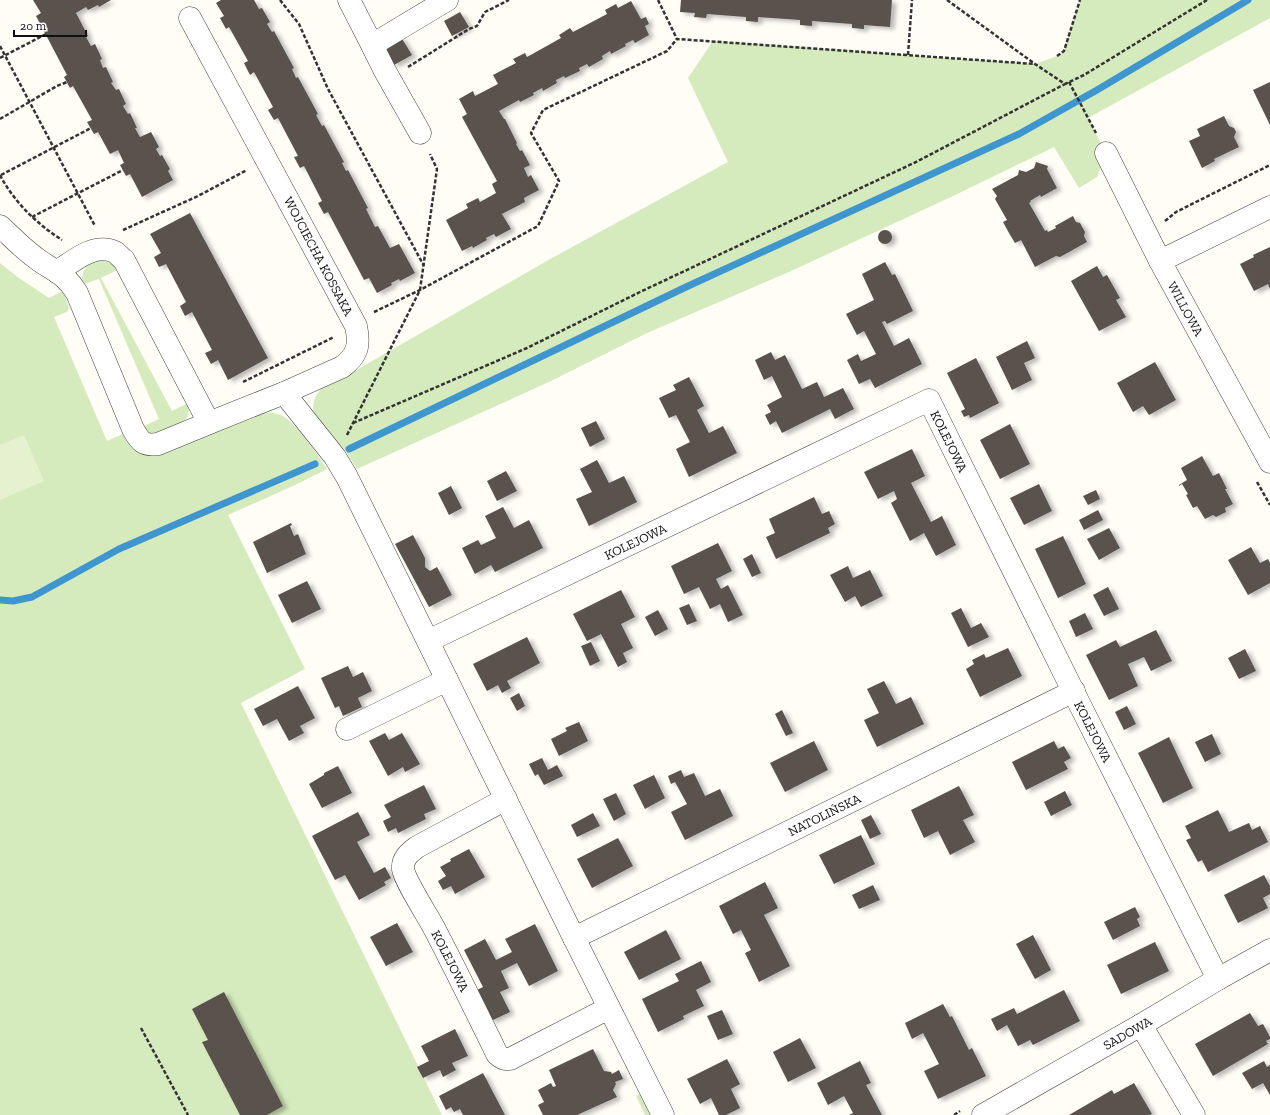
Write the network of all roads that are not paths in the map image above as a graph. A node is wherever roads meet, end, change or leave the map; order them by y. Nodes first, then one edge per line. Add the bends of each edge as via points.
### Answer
1 (349, 0) edge
2 (447, 0) edge
3 (190, 18) dead end
4 (372, 45) junction
5 (420, 134) road end
6 (1106, 153) road end
7 (1270, 207) edge
8 (0, 226) edge
9 (1160, 261) junction
10 (57, 272) junction
11 (284, 393) junction
12 (209, 423) junction
13 (1270, 462) edge
14 (428, 641) junction
15 (447, 680) junction
16 (1074, 691) junction
17 (347, 729) dead end
18 (506, 800) junction
19 (574, 938) junction
20 (1270, 950) edge
21 (1218, 979) junction
22 (610, 1008) junction
23 (1141, 1025) junction
24 (663, 1115) edge
25 (983, 1115) edge
26 (1194, 1115) edge

1 - 4 street
2 - 4 street
3 - 11 street, WOJCIECHA KOSSAKA via 356,326 358,347 350,361
4 - 5 street
6 - 9 street, WILLOWA
7 - 9 street
8 - 10 street, WOJCIECHA KOSSAKA via 41,262
9 - 13 street, WILLOWA
10 - 12 street via 97,249 116,252 124,260
10 - 12 street, WOJCIECHA KOSSAKA via 77,293 133,429 145,444 158,444
11 - 12 street, WOJCIECHA KOSSAKA
11 - 14 street via 335,457 347,477
14 - 15 street
14 - 16 street, KOLEJOWA via 929,400
15 - 17 street
15 - 18 street
16 - 19 street, NATOLIŃSKA
16 - 21 street, KOLEJOWA
18 - 19 street
18 - 22 street, KOLEJOWA via 416,847 404,861 403,870 408,881 501,1058 510,1059
19 - 22 street
20 - 21 street, SADOWA
21 - 23 street, SADOWA
22 - 24 street
23 - 25 street, SADOWA
23 - 26 street

